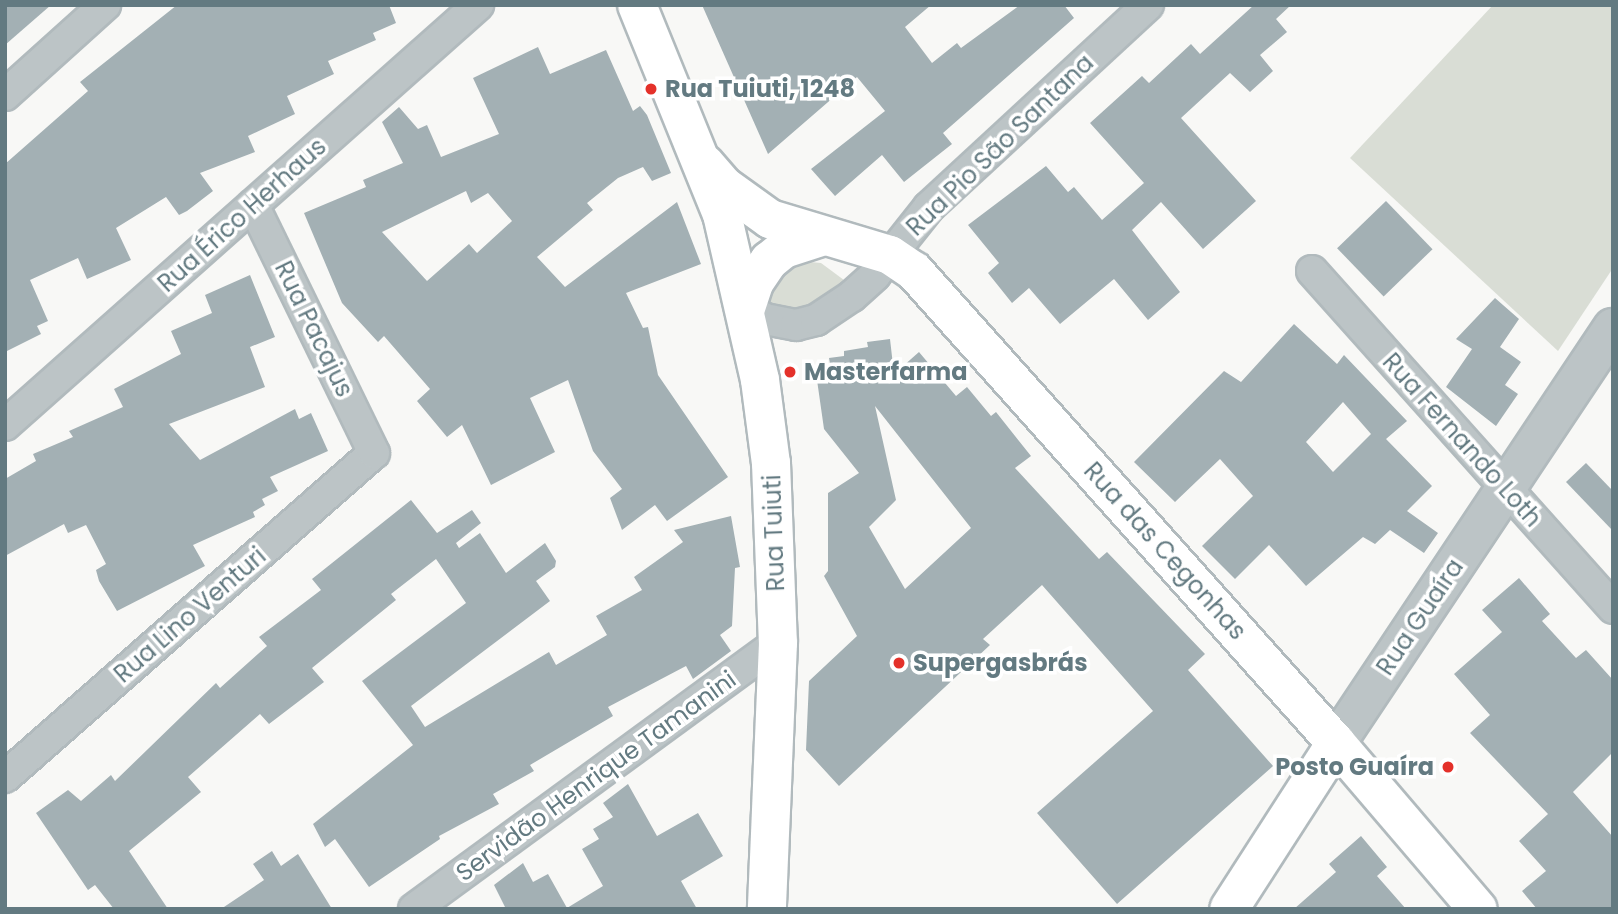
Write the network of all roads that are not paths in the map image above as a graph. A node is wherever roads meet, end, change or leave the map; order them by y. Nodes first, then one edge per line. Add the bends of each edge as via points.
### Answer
1 (105, 5) edge
2 (478, 5) edge
3 (637, 5) edge
4 (1148, 5) edge
5 (5, 95) edge
6 (705, 164) junction
7 (253, 205) junction
8 (821, 237) junction
9 (890, 255) junction
10 (1312, 271) dead end
11 (746, 308) junction
12 (1613, 328) edge
13 (5, 425) edge
14 (374, 453) joint
15 (1506, 488) junction
16 (1613, 608) edge
17 (778, 643) junction
18 (1336, 743) junction
19 (5, 777) edge
20 (414, 909) edge
21 (767, 909) edge
22 (1229, 909) edge
23 (1478, 909) edge

1 - 5 street
2 - 7 street, Rua Érico Herhaus
3 - 6 main road, Rua Tuiuti
4 - 9 street, Rua Pio São Santana via 929,207
6 - 8 main road, Rua Tuiuti via 747,205 782,225
6 - 11 main road, Rua Tuiuti
7 - 13 street, Rua Érico Herhaus
7 - 14 street, Rua Pacajus
8 - 9 main road, Rua das Cegonhas
8 - 11 main road via 784,249 769,261 754,283
9 - 11 street, Rua Pio São Santana via 852,296 816,320 779,324
9 - 18 main road, Rua das Cegonhas via 934,290
10 - 15 street, Rua Fernando Loth
11 - 17 main road, Rua Tuiuti via 771,463
12 - 15 street, Rua Guaíra
14 - 19 street, Rua Lino Venturi
15 - 16 street, Rua Fernando Loth
15 - 18 street, Rua Guaíra
17 - 20 street, Servidão Henrique Tamanini
17 - 21 main road, Rua Tuiuti
18 - 22 main road, Rua Guaíra
18 - 23 main road, Rua das Cegonhas

